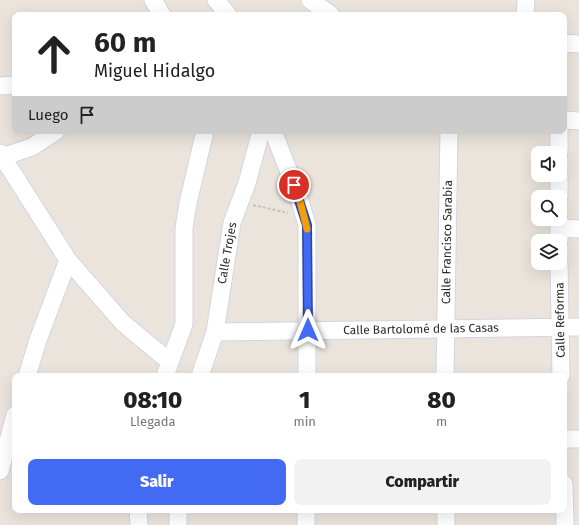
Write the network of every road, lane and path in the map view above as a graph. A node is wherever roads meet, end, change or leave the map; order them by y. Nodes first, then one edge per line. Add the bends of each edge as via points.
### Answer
1 (216, 0) edge
2 (310, 0) edge
3 (526, 0) edge
4 (226, 12) edge
5 (327, 12) edge
6 (525, 12) edge
7 (567, 43) edge
8 (579, 44) edge
9 (12, 85) edge
10 (0, 86) edge
11 (567, 120) edge
12 (579, 121) edge
13 (52, 134) edge
14 (204, 134) edge
15 (270, 134) edge
16 (272, 134) edge
17 (449, 134) edge
18 (559, 134) edge
19 (559, 146) edge
20 (1, 155) edge
21 (239, 202) junction
22 (307, 225) junction
23 (559, 229) edge
24 (579, 229) edge
25 (68, 260) junction
26 (559, 270) edge
27 (560, 327) junction
28 (579, 327) edge
29 (445, 328) junction
30 (308, 330) junction
31 (215, 332) junction
32 (168, 369) edge
33 (28, 373) edge
34 (201, 373) edge
35 (307, 373) edge
36 (445, 373) edge
37 (561, 373) edge
38 (12, 426) edge
39 (567, 439) edge
40 (579, 439) edge
41 (0, 471) edge
42 (138, 513) edge
43 (178, 513) edge
44 (306, 513) edge
45 (446, 513) edge
46 (565, 513) edge
47 (139, 525) edge
48 (178, 525) edge
49 (306, 525) edge
50 (446, 525) edge
51 (565, 525) edge

1 - 4 street
2 - 5 street
3 - 6 street
7 - 8 street
9 - 10 street
11 - 12 street
13 - 20 street via 32,147
14 - 32 street via 184,228 184,324
15 - 21 street, Calle Trojes
16 - 22 street via 299,198
17 - 29 street, Calle Francisco Sarabia
18 - 19 street
20 - 25 street
21 - 22 path via 290,214
21 - 31 street, Calle Trojes via 232,223
22 - 30 street
23 - 24 street
25 - 32 street via 122,323
25 - 33 street
26 - 27 street, Calle Reforma
27 - 28 street, Calle Bartolomé de las Casas
27 - 29 street, Calle Bartolomé de las Casas
27 - 37 street, Calle Reforma
29 - 30 street, Calle Bartolomé de las Casas
29 - 36 street, Calle Francisco Sarabia
30 - 31 street, Calle Bartolomé de las Casas
30 - 35 street
31 - 34 street, Calle Trojes
38 - 41 street
39 - 40 street
42 - 47 street
43 - 48 street
44 - 49 street
45 - 50 street
46 - 51 street

